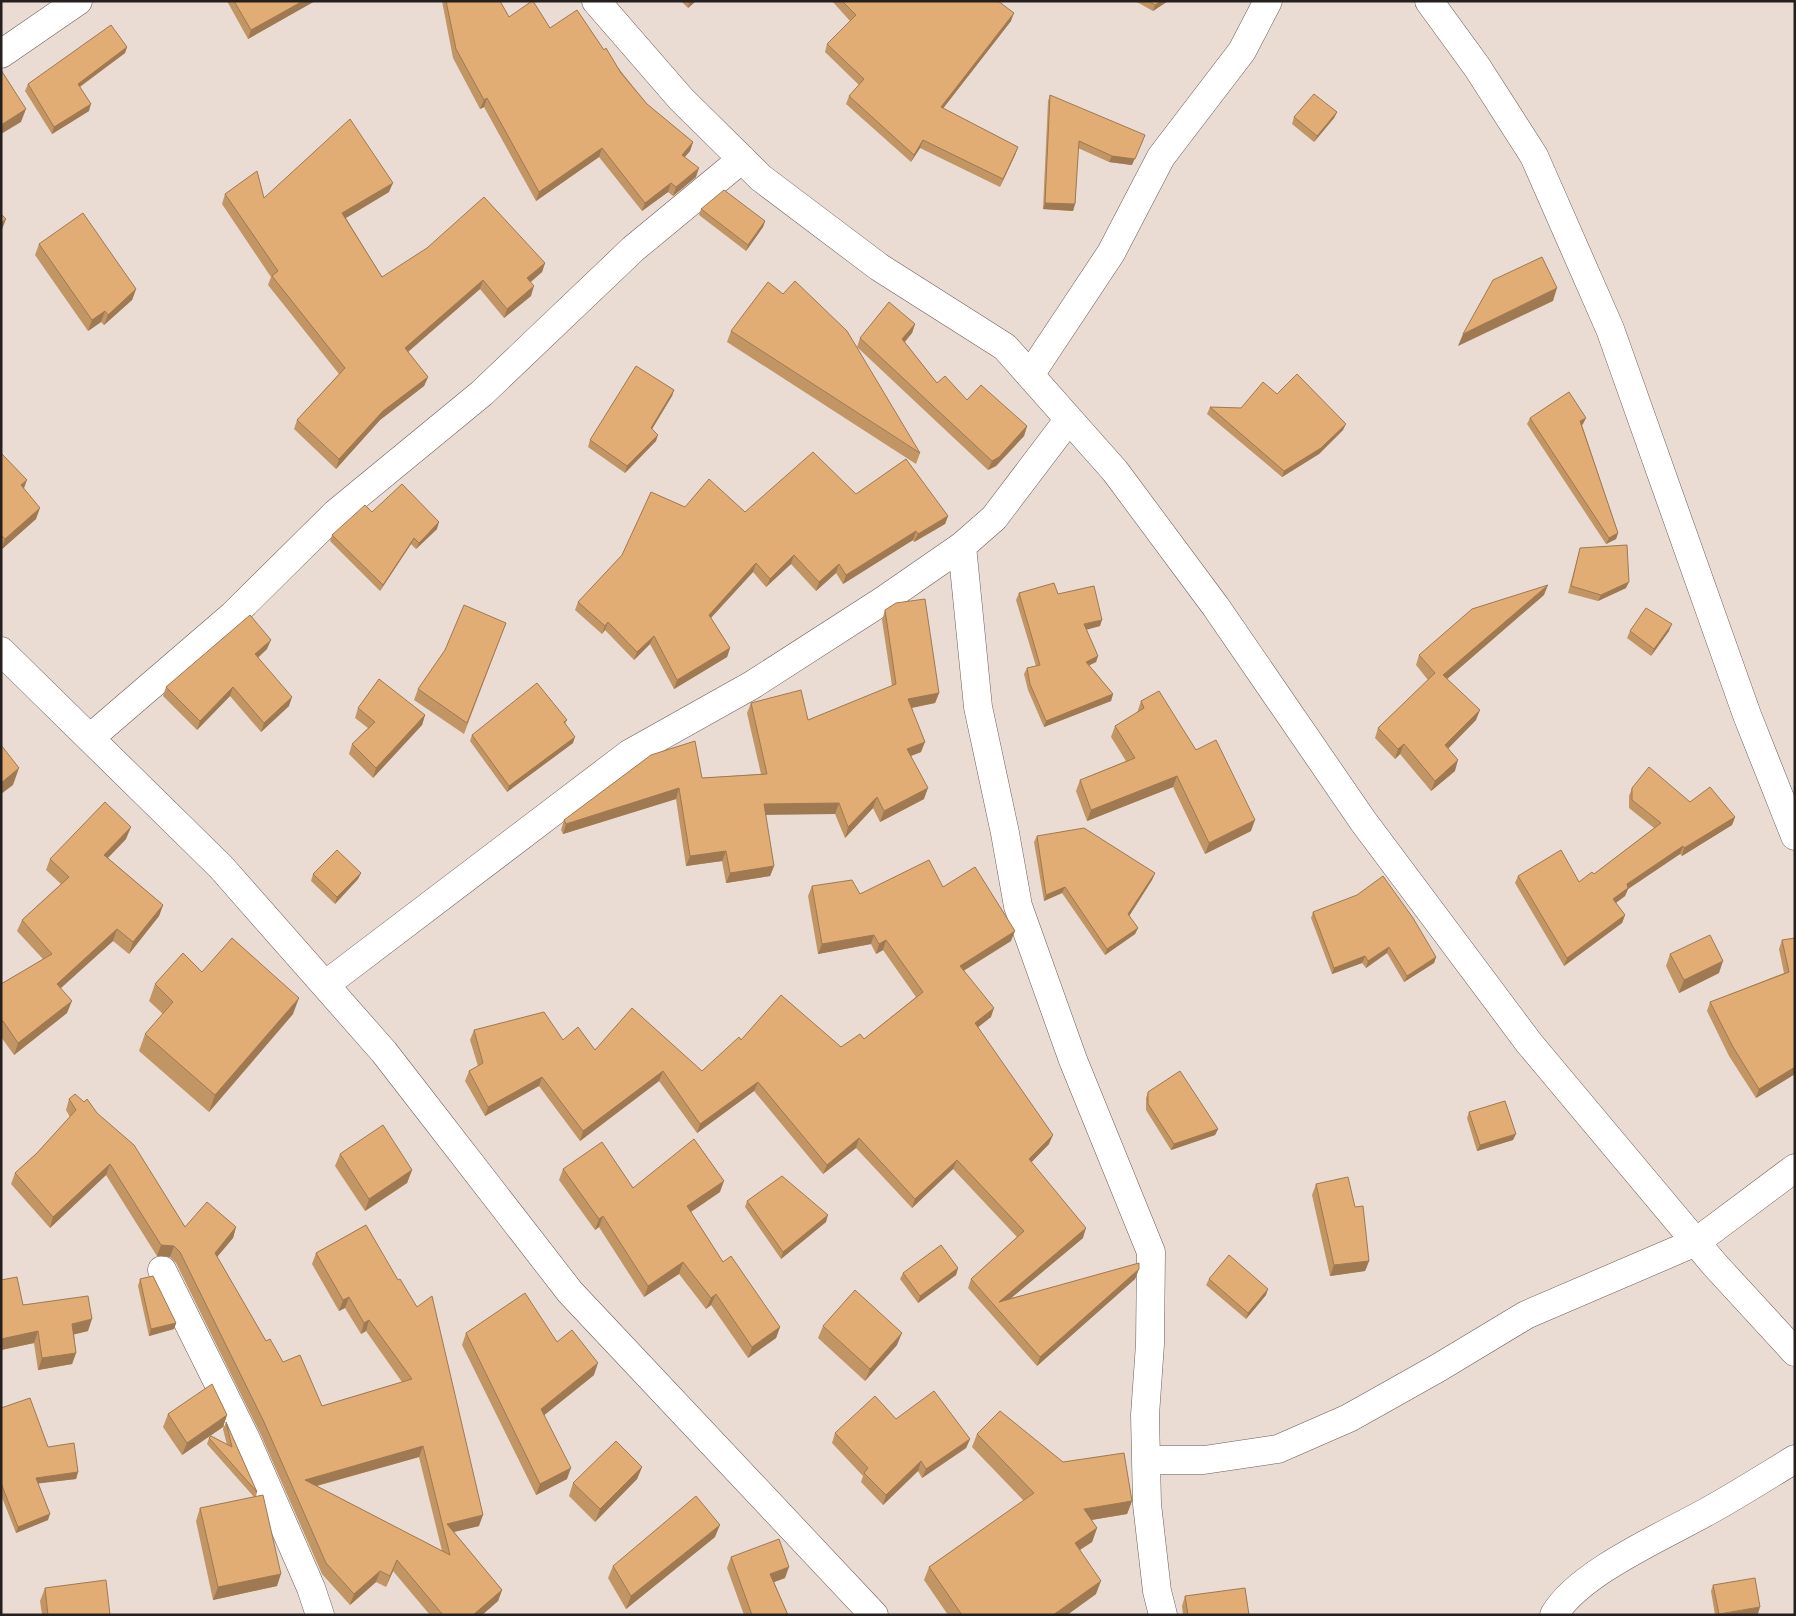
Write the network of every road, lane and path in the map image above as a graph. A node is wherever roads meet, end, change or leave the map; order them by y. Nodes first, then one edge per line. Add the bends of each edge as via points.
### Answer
1 (78, 1) edge
2 (596, 1) edge
3 (1268, 1) edge
4 (1430, 1) edge
5 (1, 54) edge
6 (742, 159) junction
7 (1030, 375) junction
8 (1068, 419) junction
9 (962, 546) junction
10 (1, 651) edge
11 (90, 738) junction
12 (1795, 836) edge
13 (325, 985) junction
14 (1795, 1168) edge
15 (1696, 1242) junction
16 (162, 1270) dead end
17 (1795, 1352) edge
18 (1795, 1459) edge
19 (1146, 1460) junction
20 (320, 1615) edge
21 (874, 1615) edge
22 (1163, 1615) edge
23 (1554, 1615) edge

1 - 5 street
2 - 6 street via 682,99
3 - 7 street via 1242,51 1161,157 1111,253
4 - 12 street via 1534,156 1610,329 1747,715
6 - 7 street via 761,178 879,267 1005,347
6 - 11 street via 633,249 482,392 336,514 232,615
7 - 8 street
8 - 9 street via 994,518
8 - 15 street via 1115,471 1216,607 1364,821 1529,1044
9 - 13 street via 752,685 629,754
9 - 19 street via 978,708 1018,906 1073,1060 1151,1252
10 - 11 street
11 - 13 street via 221,867
13 - 21 street via 384,1052 570,1292
14 - 15 street
15 - 17 street
15 - 19 street via 1526,1315 1349,1418 1278,1449 1204,1460
16 - 20 street via 246,1439
18 - 23 street via 1729,1500 1601,1571 1560,1604
19 - 22 street via 1147,1504 1157,1591

